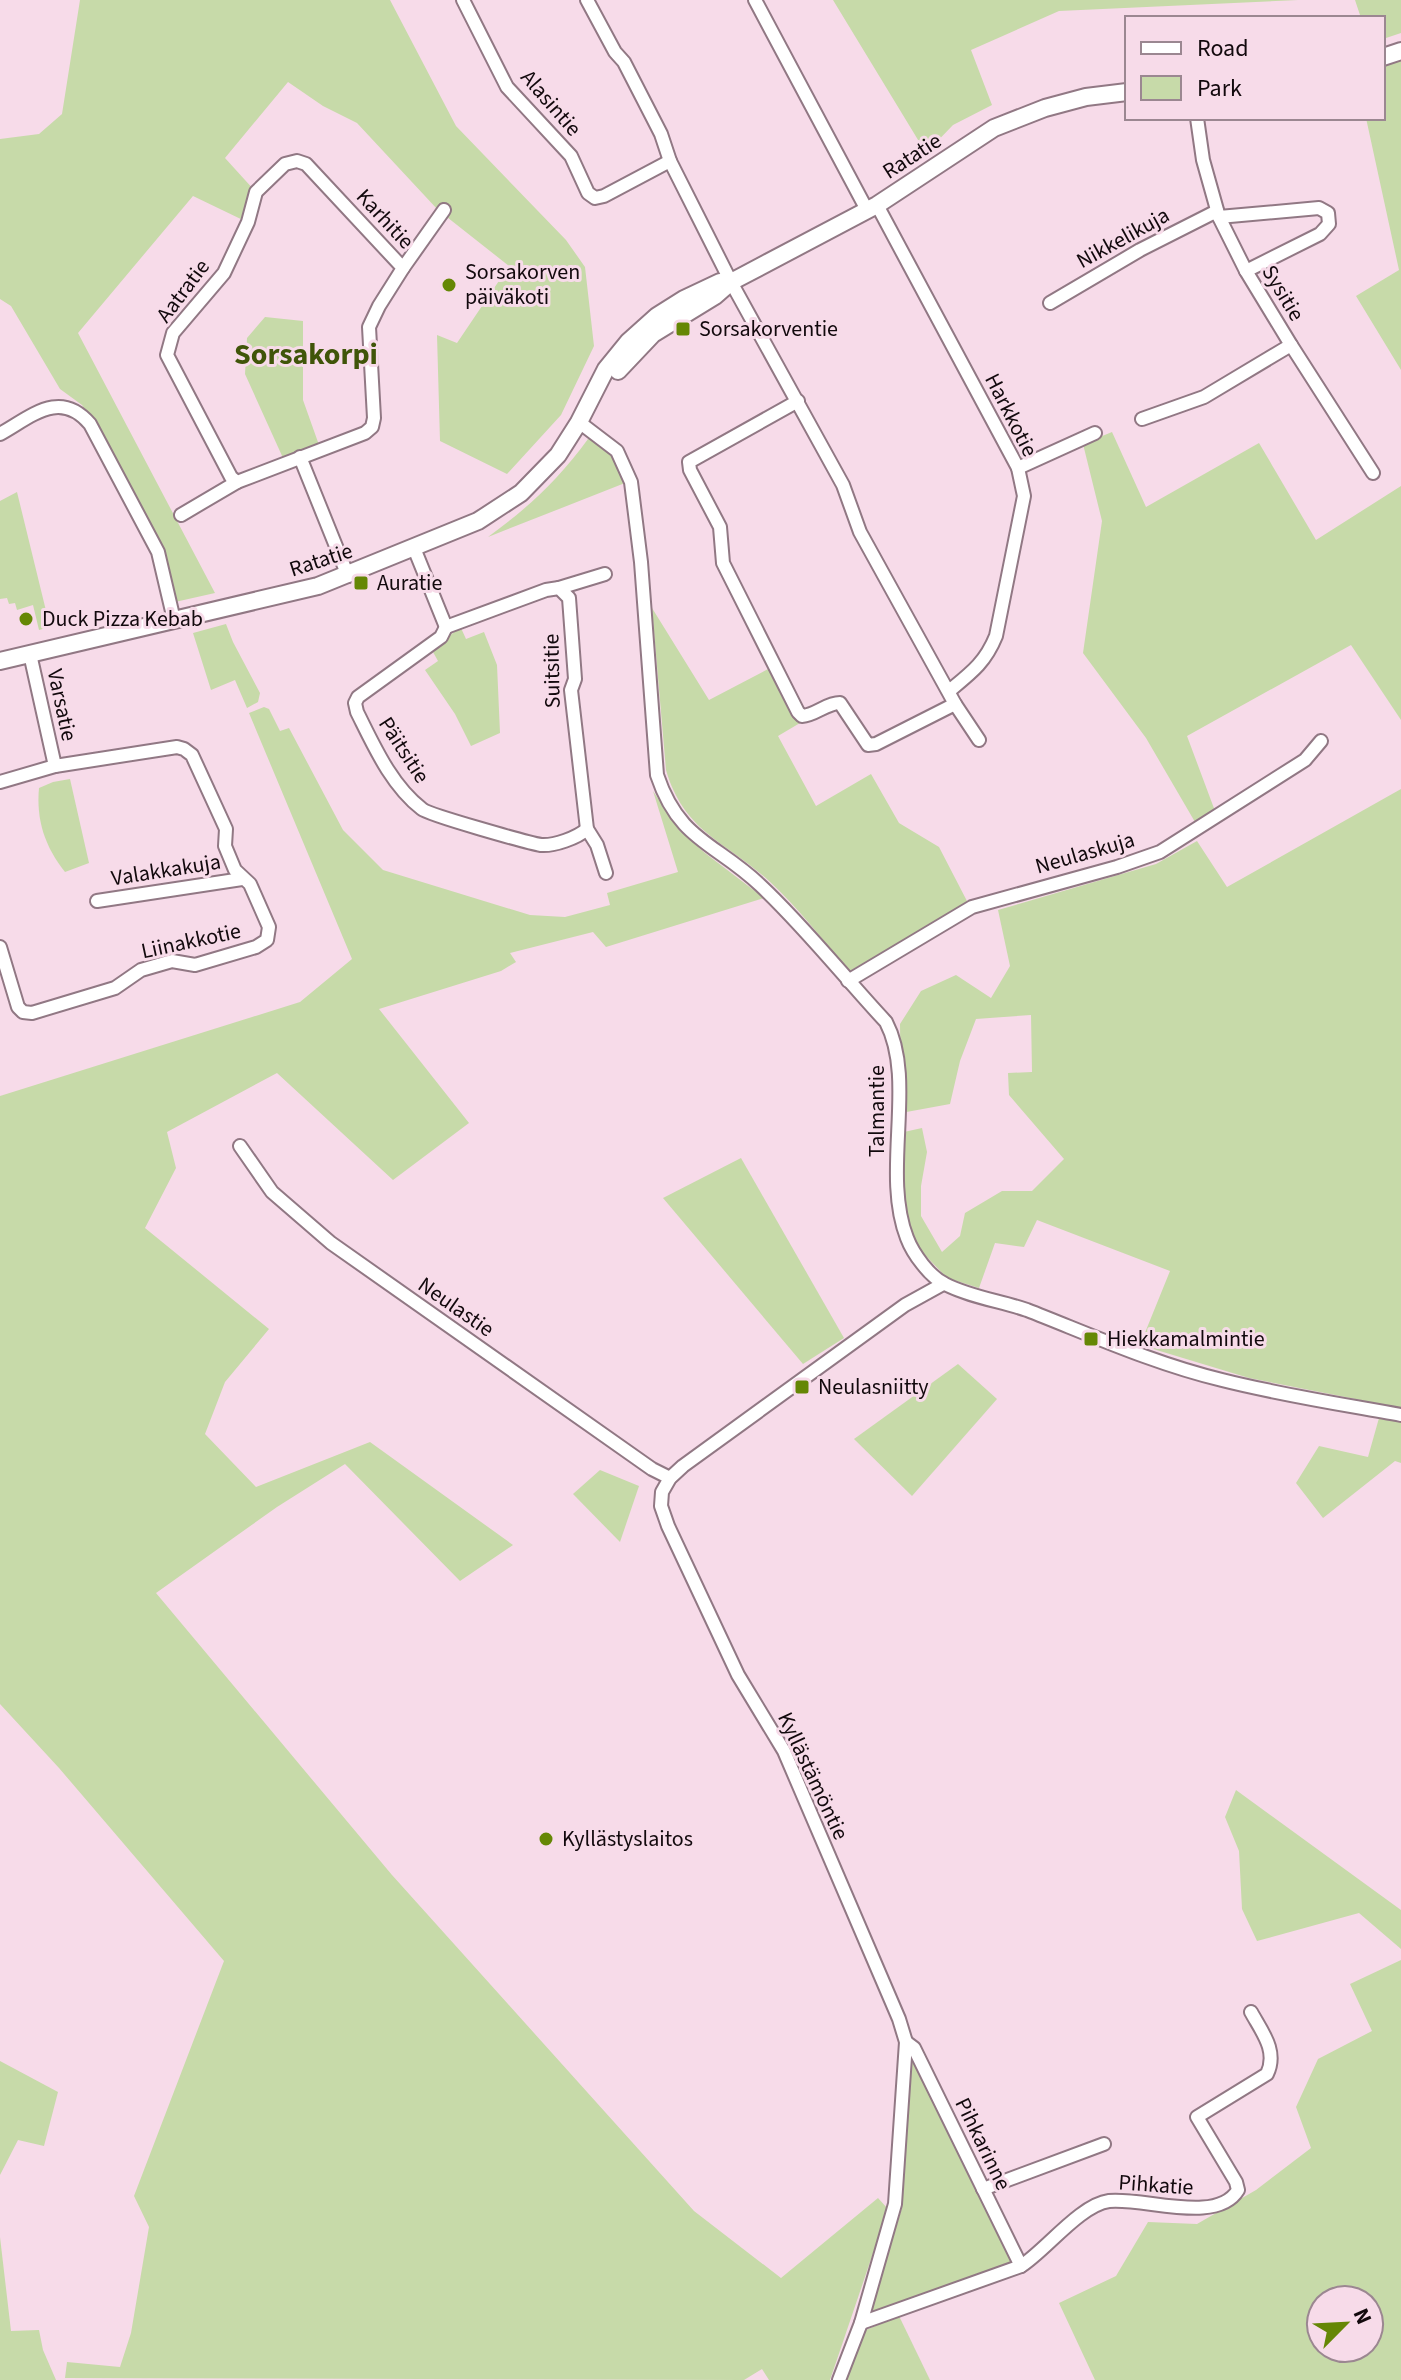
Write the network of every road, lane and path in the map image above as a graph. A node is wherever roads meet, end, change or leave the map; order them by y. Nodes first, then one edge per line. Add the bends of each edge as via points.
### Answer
1 (463, 0) edge
2 (587, 0) edge
3 (755, 0) edge
4 (1125, 92) edge
5 (1197, 120) edge
6 (297, 161) joint
7 (670, 161) junction
8 (872, 208) junction
9 (444, 210) dead end
10 (1218, 214) junction
11 (403, 268) junction
12 (1246, 271) junction
13 (731, 282) junction
14 (1050, 303) dead end
15 (1291, 345) junction
16 (798, 401) junction
17 (1142, 419) dead end
18 (579, 422) junction
19 (1095, 433) dead end
20 (0, 434) edge
21 (300, 457) junction
22 (1018, 468) junction
23 (1373, 473) dead end
24 (237, 482) junction
25 (181, 515) dead end
26 (414, 548) junction
27 (605, 574) dead end
28 (348, 576) junction
29 (559, 588) junction
30 (174, 620) junction
31 (446, 627) junction
32 (30, 654) junction
33 (0, 661) edge
34 (949, 691) junction
35 (955, 704) junction
36 (979, 740) dead end
37 (1321, 741) dead end
38 (55, 766) junction
39 (0, 782) edge
40 (587, 829) junction
41 (606, 873) dead end
42 (242, 879) junction
43 (97, 901) dead end
44 (0, 947) edge
45 (848, 981) junction
46 (240, 1146) dead end
47 (943, 1284) junction
48 (1401, 1415) edge
49 (670, 1478) junction
50 (1251, 2012) dead end
51 (906, 2042) junction
52 (1104, 2144) dead end
53 (983, 2189) junction
54 (1021, 2266) junction
55 (861, 2323) junction
56 (839, 2380) edge

1 - 7 street, Alasintie via 507,87 571,156 588,193 604,196
2 - 7 street via 624,62
3 - 8 street, Harkkotie
4 - 8 street, Ratatie via 1045,108 994,128
5 - 10 street, Sysitie
6 - 11 street, Karhitie via 306,164
6 - 24 street, Aatratie via 285,164 256,192 224,273 173,333 167,355
7 - 13 street
8 - 13 street, Ratatie
8 - 22 street, Harkkotie
9 - 11 street
10 - 12 street, Sysitie
10 - 12 street via 1319,208 1328,213 1329,224 1320,234
10 - 14 street, Nikkelikuja via 1140,250
11 - 21 street, Karhitie via 369,327 372,427
12 - 15 street, Sysitie
13 - 16 street
13 - 18 street, Ratatie via 684,299 646,325 606,369
15 - 17 street via 1204,397
15 - 23 street, Sysitie
16 - 34 street via 843,485 860,532
16 - 35 street via 689,462 720,527 723,563 778,671 802,716 840,703 868,745
18 - 26 street, Ratatie via 558,455 521,493 478,521
18 - 45 street, Talmantie via 617,451 631,482 657,775 664,796 678,819 759,883
19 - 22 street
20 - 30 street via 48,408 65,406 80,413 158,552
21 - 24 street
21 - 28 street
22 - 34 street, Harkkotie via 1024,496 996,636 989,654
24 - 25 street
26 - 28 street, Ratatie
26 - 31 street
27 - 29 street
28 - 30 street, Ratatie
29 - 31 street
29 - 40 street, Suitsitie via 569,598 572,704
30 - 32 street, Ratatie
31 - 40 street, Päitsitie via 441,637 355,703 400,788 424,811 543,845 580,836
32 - 33 street, Ratatie
32 - 38 street, Varsatie
34 - 35 street
35 - 36 street
37 - 45 street, Neulaskuja via 1305,760 1160,852 972,907
38 - 39 street
38 - 42 street, Liinakkotie via 184,749 192,755 226,829 225,846
40 - 41 street, Suitsitie
42 - 43 street, Valakkakuja
42 - 44 street, Liinakkotie via 250,884 269,927 267,940 195,965 172,961 141,970 115,988 32,1013 18,1007
45 - 47 street, Talmantie via 893,1035 899,1071 902,1223 917,1256
46 - 49 street, Neulastie via 272,1192 331,1243
47 - 48 street via 1194,1372
47 - 49 street via 905,1305
49 - 51 street, Kyllästämöntie via 661,1506 668,1526 738,1675 784,1751
50 - 54 street, Pihkatie via 1272,2055 1267,2074 1197,2117 1236,2182 1233,2198 1203,2208 1106,2202 1086,2211
51 - 53 street, Pihkarinne via 914,2048
51 - 55 street, Kyllästämöntie via 895,2204
52 - 53 street
53 - 54 street, Pihkarinne
54 - 55 street, Pihkatie
55 - 56 street, Kyllästämöntie

